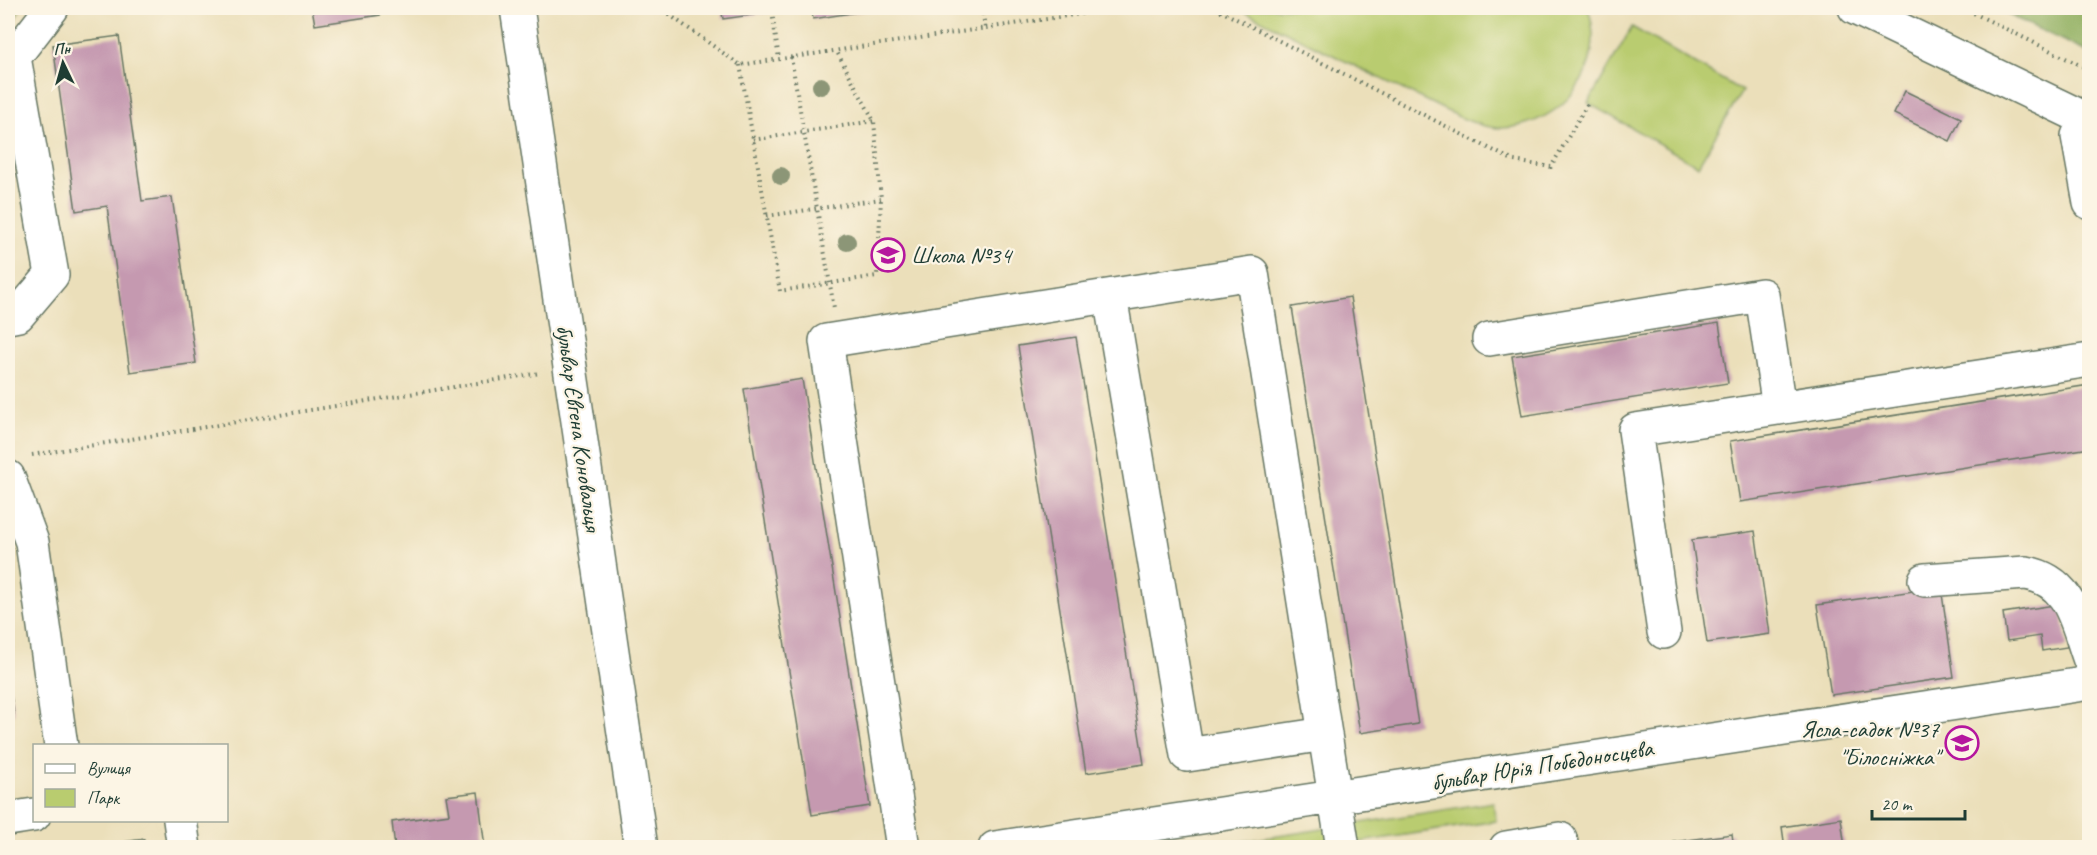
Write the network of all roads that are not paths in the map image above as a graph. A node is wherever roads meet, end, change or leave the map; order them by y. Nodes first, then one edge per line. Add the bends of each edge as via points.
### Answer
1 (52, 8) edge
2 (517, 8) edge
3 (1855, 8) edge
4 (2088, 120) edge
5 (2090, 203) edge
6 (1110, 296) junction
7 (8, 317) edge
8 (1489, 339) dead end
9 (2090, 360) edge
10 (1779, 408) junction
11 (8, 477) edge
12 (1925, 580) dead end
13 (1664, 632) dead end
14 (2090, 660) edge
15 (2090, 683) edge
16 (1325, 734) junction
17 (61, 744) edge
18 (1335, 796) junction
19 (33, 815) edge
20 (8, 819) edge
21 (180, 822) edge
22 (184, 848) edge
23 (641, 848) edge
24 (903, 848) edge
25 (995, 848) edge
26 (1343, 848) edge
27 (1506, 848) edge
28 (1562, 848) edge

1 - 7 street via 14,57 52,275 18,315
2 - 23 street, бульвар Євгена Коновальця
3 - 4 street
4 - 5 street via 2078,136
6 - 16 street via 1187,755
6 - 16 street via 1252,273
6 - 24 street via 826,341
8 - 10 street via 1762,295
9 - 10 street
10 - 13 street via 1635,430
11 - 17 street via 32,542
12 - 14 street via 2026,573 2040,576 2063,592
15 - 18 street, бульвар Юрія Побєдоносцева
16 - 18 street
18 - 25 street, бульвар Юрія Побєдоносцева
18 - 26 street
19 - 20 street
21 - 22 street
27 - 28 street via 1560,839

